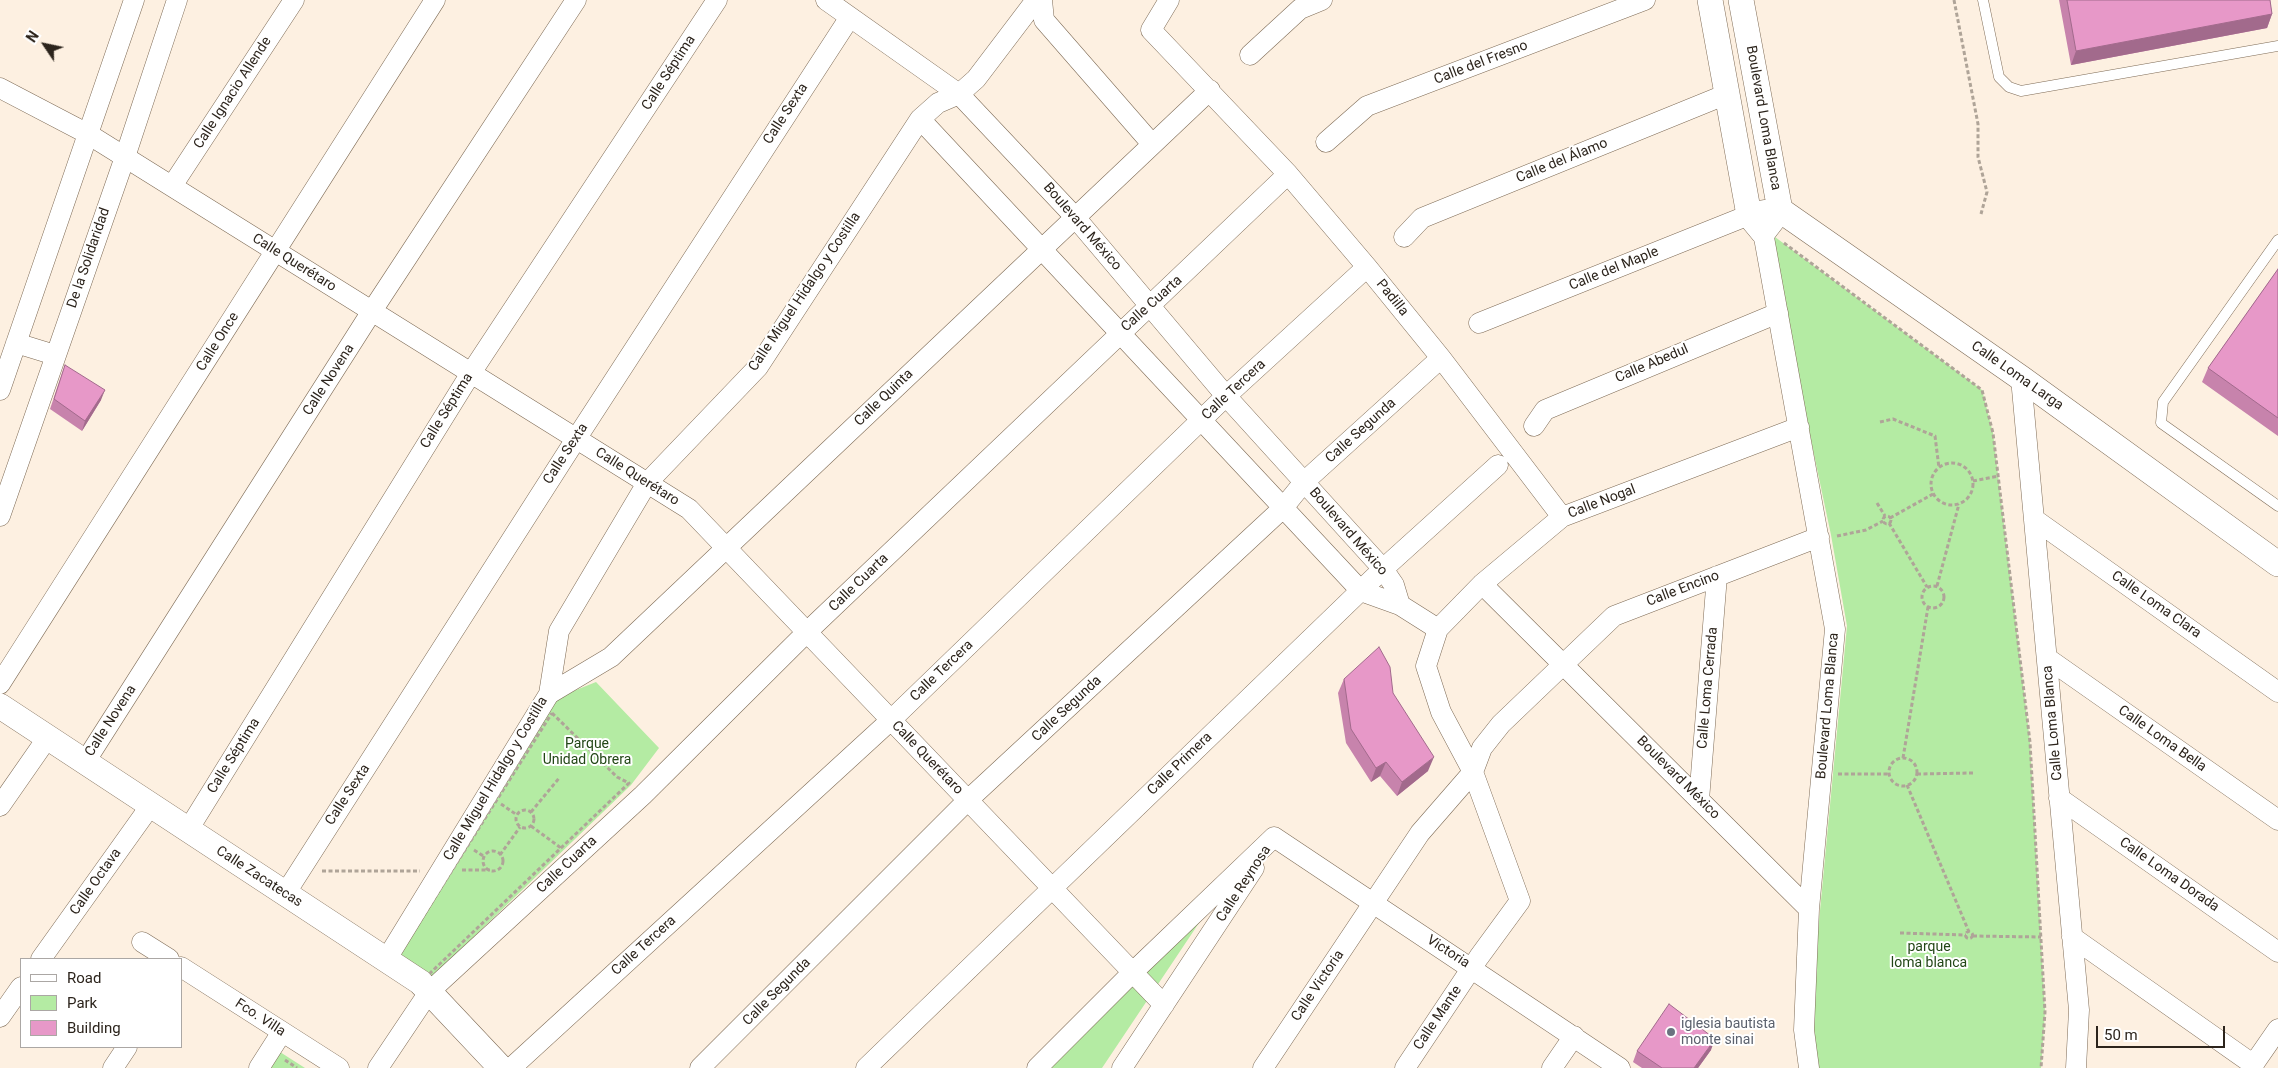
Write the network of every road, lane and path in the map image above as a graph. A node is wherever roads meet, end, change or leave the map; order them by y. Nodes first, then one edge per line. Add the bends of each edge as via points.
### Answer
1 (134, 0) edge
2 (176, 0) edge
3 (294, 0) edge
4 (435, 0) edge
5 (576, 0) edge
6 (717, 0) edge
7 (826, 0) edge
8 (1036, 0) edge
9 (1042, 0) edge
10 (1169, 0) edge
11 (1322, 0) edge
12 (1645, 0) edge
13 (1710, 0) edge
14 (1741, 0) edge
15 (1954, 0) edge
16 (1983, 0) edge
17 (850, 16) junction
18 (2278, 46) edge
19 (1250, 55) dead end
20 (0, 88) edge
21 (1210, 90) junction
22 (959, 94) junction
23 (1727, 94) junction
24 (920, 119) junction
25 (88, 134) junction
26 (1326, 142) dead end
27 (1152, 144) junction
28 (125, 157) junction
29 (1288, 174) junction
30 (172, 186) junction
31 (1780, 210) junction
32 (1981, 214) dead end
33 (1074, 216) junction
34 (1765, 230) junction
35 (1404, 237) dead end
36 (2278, 240) edge
37 (1040, 249) junction
38 (275, 251) junction
39 (1367, 267) junction
40 (1150, 308) junction
41 (372, 312) junction
42 (1778, 313) junction
43 (1479, 323) dead end
44 (1119, 334) junction
45 (16, 343) junction
46 (55, 355) junction
47 (1441, 358) junction
48 (470, 373) junction
49 (2021, 378) junction
50 (0, 390) edge
51 (1226, 396) junction
52 (1201, 420) junction
53 (1880, 422) dead end
54 (1534, 426) dead end
55 (1799, 427) junction
56 (576, 439) junction
57 (1498, 466) dead end
58 (1939, 468) junction
59 (1998, 476) junction
60 (1973, 481) junction
61 (1304, 482) junction
62 (647, 483) junction
63 (1933, 494) junction
64 (1877, 503) dead end
65 (1959, 504) junction
66 (2278, 506) edge
67 (1283, 508) junction
68 (0, 516) edge
69 (1885, 516) junction
70 (1562, 517) junction
71 (1890, 518) junction
72 (2034, 519) junction
73 (1883, 522) junction
74 (1889, 523) junction
75 (1825, 537) junction
76 (726, 548) junction
77 (2278, 564) edge
78 (1383, 569) junction
79 (1717, 576) junction
80 (1482, 584) junction
81 (1937, 586) junction
82 (1927, 587) junction
83 (1361, 592) junction
84 (1400, 606) junction
85 (1928, 607) junction
86 (1438, 629) junction
87 (807, 632) junction
88 (2047, 658) junction
89 (1563, 665) junction
90 (0, 684) edge
91 (2278, 692) edge
92 (549, 694) junction
93 (0, 706) edge
94 (891, 720) junction
95 (48, 737) junction
96 (1903, 758) junction
97 (85, 762) junction
98 (1473, 772) junction
99 (1973, 773) dead end
100 (1832, 774) dead end
101 (1890, 774) junction
102 (1917, 774) junction
103 (560, 777) dead end
104 (1907, 785) junction
105 (2059, 798) junction
106 (496, 800) junction
107 (968, 800) junction
108 (1699, 800) junction
109 (151, 805) junction
110 (0, 806) edge
111 (531, 812) junction
112 (517, 815) junction
113 (2278, 820) edge
114 (531, 826) junction
115 (520, 827) junction
116 (188, 830) junction
117 (1274, 837) junction
118 (561, 848) junction
119 (500, 855) junction
120 (450, 870) dead end
121 (490, 870) junction
122 (321, 871) dead end
123 (430, 871) dead end
124 (1052, 887) junction
125 (285, 894) junction
126 (1373, 903) junction
127 (1810, 909) junction
128 (1969, 932) junction
129 (1900, 933) dead end
130 (1966, 936) junction
131 (1973, 936) junction
132 (2041, 937) junction
133 (2072, 937) junction
134 (142, 942) dead end
135 (2278, 952) edge
136 (42, 958) edge
137 (167, 958) edge
138 (386, 960) junction
139 (182, 968) edge
140 (1472, 968) junction
141 (1133, 972) junction
142 (20, 988) edge
143 (429, 992) junction
144 (1164, 1005) junction
145 (0, 1017) edge
146 (2278, 1029) edge
147 (282, 1032) junction
148 (1574, 1036) junction
149 (126, 1048) edge
150 (2253, 1066) edge
151 (113, 1068) edge
152 (258, 1068) edge
153 (339, 1068) edge
154 (378, 1068) edge
155 (501, 1068) edge
156 (511, 1068) edge
157 (700, 1068) edge
158 (866, 1068) edge
159 (1037, 1068) edge
160 (1122, 1068) edge
161 (1263, 1068) edge
162 (1405, 1068) edge
163 (1552, 1068) edge
164 (1620, 1068) edge
165 (1808, 1068) edge
166 (2041, 1068) edge
167 (2076, 1068) edge

1 - 25 street
2 - 28 street, De la Solidaridad
3 - 30 street, Calle Ignacio Allende
4 - 38 street, Calle Once
5 - 41 street, Calle Novena
6 - 48 street, Calle Séptima
7 - 17 street, Boulevard México
8 - 22 street, Calle Miguel Hidalgo y Costilla via 976,79
9 - 27 street via 1044,20
10 - 21 street, Padilla via 1151,30
11 - 19 street via 1300,9
12 - 26 street, Calle del Fresno via 1367,106
13 - 23 street, Boulevard Loma Blanca
14 - 31 street, Boulevard Loma Blanca
15 - 32 path via 1978,124 1978,157 1987,192
16 - 18 lane via 1999,77 2008,87 2021,91
17 - 22 street, Boulevard México
17 - 56 street, Calle Sexta
20 - 25 street, Calle Querétaro
21 - 27 street, Calle Quinta
21 - 29 street, Padilla
22 - 24 street, Calle Miguel Hidalgo y Costilla via 938,103
22 - 33 street, Boulevard México
23 - 34 street, Boulevard Loma Blanca
23 - 35 street, Calle del Álamo via 1422,218
24 - 37 street, Boulevard México
24 - 62 street, Calle Miguel Hidalgo y Costilla via 758,367
25 - 28 street, Calle Querétaro
25 - 45 street
27 - 33 street, Calle Quinta
28 - 30 street, Calle Querétaro
28 - 46 street, De la Solidaridad
29 - 39 street, Padilla
29 - 40 street, Calle Cuarta
30 - 38 street, Calle Querétaro
31 - 34 street
31 - 49 street, Calle Loma Larga
33 - 37 street, Calle Quinta
33 - 40 street, Boulevard México
34 - 42 street, Boulevard Loma Blanca
34 - 43 street, Calle del Maple
34 - 59 path via 1982,390 1993,433
36 - 66 lane via 2163,402 2161,423
37 - 44 street, Boulevard México
37 - 76 street, Calle Quinta
38 - 41 street, Calle Querétaro
38 - 90 street, Calle Once
39 - 47 street, Padilla
39 - 51 street, Calle Tercera
40 - 44 street, Calle Cuarta
40 - 51 street, Boulevard México
41 - 48 street, Calle Querétaro
41 - 97 street, Calle Novena
42 - 54 street, Calle Abedul via 1545,410
42 - 55 street, Boulevard Loma Blanca
44 - 52 street, Boulevard México
44 - 87 street, Calle Cuarta
45 - 46 street
45 - 50 street
46 - 68 street, De la Solidaridad
47 - 61 street, Calle Segunda
47 - 70 street, Padilla
48 - 56 street, Calle Querétaro
48 - 116 street, Calle Séptima
49 - 72 street, Calle Loma Blanca
49 - 77 street, Calle Loma Larga
51 - 52 street, Calle Tercera
51 - 61 street, Boulevard México
52 - 67 street, Boulevard México
52 - 94 street, Calle Tercera
53 - 58 path via 1893,419 1936,436
55 - 70 street, Calle Nogal
55 - 75 street, Boulevard Loma Blanca
56 - 62 street, Calle Querétaro
56 - 125 street, Calle Sexta
57 - 78 street, Calle Primera
58 - 60 path via 1959,464 1970,472
58 - 63 path via 1932,480
59 - 60 path
59 - 132 path via 2030,742
60 - 65 path via 1972,492
61 - 67 street, Calle Segunda
61 - 78 street, Boulevard México
62 - 76 street, Calle Querétaro via 689,509
62 - 92 street, Calle Miguel Hidalgo y Costilla via 559,631
63 - 65 path via 1943,504
63 - 71 path
64 - 69 path
65 - 81 path
67 - 83 street, Boulevard México
67 - 107 street, Calle Segunda
69 - 71 path
69 - 73 path
70 - 80 street, Calle Nogal
71 - 74 path
72 - 88 street, Calle Loma Blanca
72 - 91 street, Calle Loma Clara
73 - 74 path
73 - 75 path via 1866,530
74 - 82 path
75 - 79 street, Calle Encino
75 - 127 street, Boulevard Loma Blanca via 1835,629
76 - 87 street, Calle Querétaro
76 - 92 street, Calle Quinta via 611,657
78 - 83 street, Calle Primera
78 - 84 street, Boulevard México via 1394,585
79 - 89 street, Calle Encino via 1614,616
79 - 108 street, Calle Loma Cerrada
80 - 86 street, Calle Nogal
80 - 89 street, Boulevard México
81 - 82 path
81 - 85 path via 1943,591 1943,601 1939,607
82 - 85 path via 1922,597
83 - 84 street, Boulevard México
83 - 124 street, Calle Primera
84 - 86 street
85 - 96 path
86 - 98 street via 1426,666 1440,712
87 - 94 street, Calle Querétaro
87 - 143 street, Calle Cuarta via 643,795
88 - 105 street, Calle Loma Blanca
88 - 113 street, Calle Loma Bella
89 - 98 street, Calle Encino via 1501,724 1482,748
89 - 108 street, Boulevard México
92 - 138 street, Calle Miguel Hidalgo y Costilla
93 - 95 street, Calle Zacatecas
94 - 107 street, Calle Querétaro
94 - 156 street, Calle Tercera
95 - 97 street, Calle Zacatecas
95 - 110 street
96 - 101 path via 1891,765
96 - 102 path via 1915,764
97 - 109 street, Calle Zacatecas
98 - 126 street, Calle Victoria via 1420,832
98 - 140 street, Calle Mante via 1520,901
99 - 102 path
100 - 101 path
101 - 104 path via 1894,782
102 - 104 path
103 - 111 path
104 - 128 path
105 - 133 street, Calle Loma Blanca
105 - 135 street, Calle Loma Dorada
106 - 112 path
106 - 118 path via 552,713 616,777 628,783
106 - 118 path via 397,957 425,978
107 - 124 street, Calle Querétaro
107 - 157 street, Calle Segunda
108 - 127 street, Boulevard México
109 - 116 street, Calle Zacatecas
109 - 136 street, Calle Octava
111 - 112 path via 523,810
111 - 114 path via 534,818
112 - 115 path via 516,823
114 - 115 path via 526,829
114 - 118 path
115 - 119 path
116 - 125 street, Calle Zacatecas
117 - 126 street, Victoria
117 - 141 street, Calle Reynosa
117 - 144 street, Calle Reynosa
119 - 121 path via 502,866 495,871
119 - 121 path via 493,852 485,857 484,863
120 - 121 path
122 - 123 path
124 - 141 street, Calle Querétaro
124 - 158 street, Calle Primera
125 - 138 street, Calle Zacatecas
126 - 140 street, Victoria
126 - 161 street, Calle Victoria
127 - 165 street, Boulevard Loma Blanca via 1804,1030
128 - 130 path
128 - 131 path
129 - 130 path
130 - 131 path via 1969,939
131 - 132 path
132 - 166 path via 2045,1012
133 - 150 street
133 - 167 street, Calle Loma Blanca via 2079,1010
134 - 137 street
138 - 143 street, Calle Zacatecas via 420,982
139 - 147 street, Fco. Villa
140 - 148 street, Victoria
140 - 162 street, Calle Mante
141 - 144 street, Calle Querétaro
141 - 159 street, Calle Reynosa
142 - 145 street
143 - 154 street, Calle Cuarta
143 - 155 street, Calle Zacatecas
144 - 160 street, Calle Reynosa
146 - 150 street
147 - 152 street
147 - 153 street, Fco. Villa
148 - 163 street
148 - 164 street, Victoria
149 - 151 street

